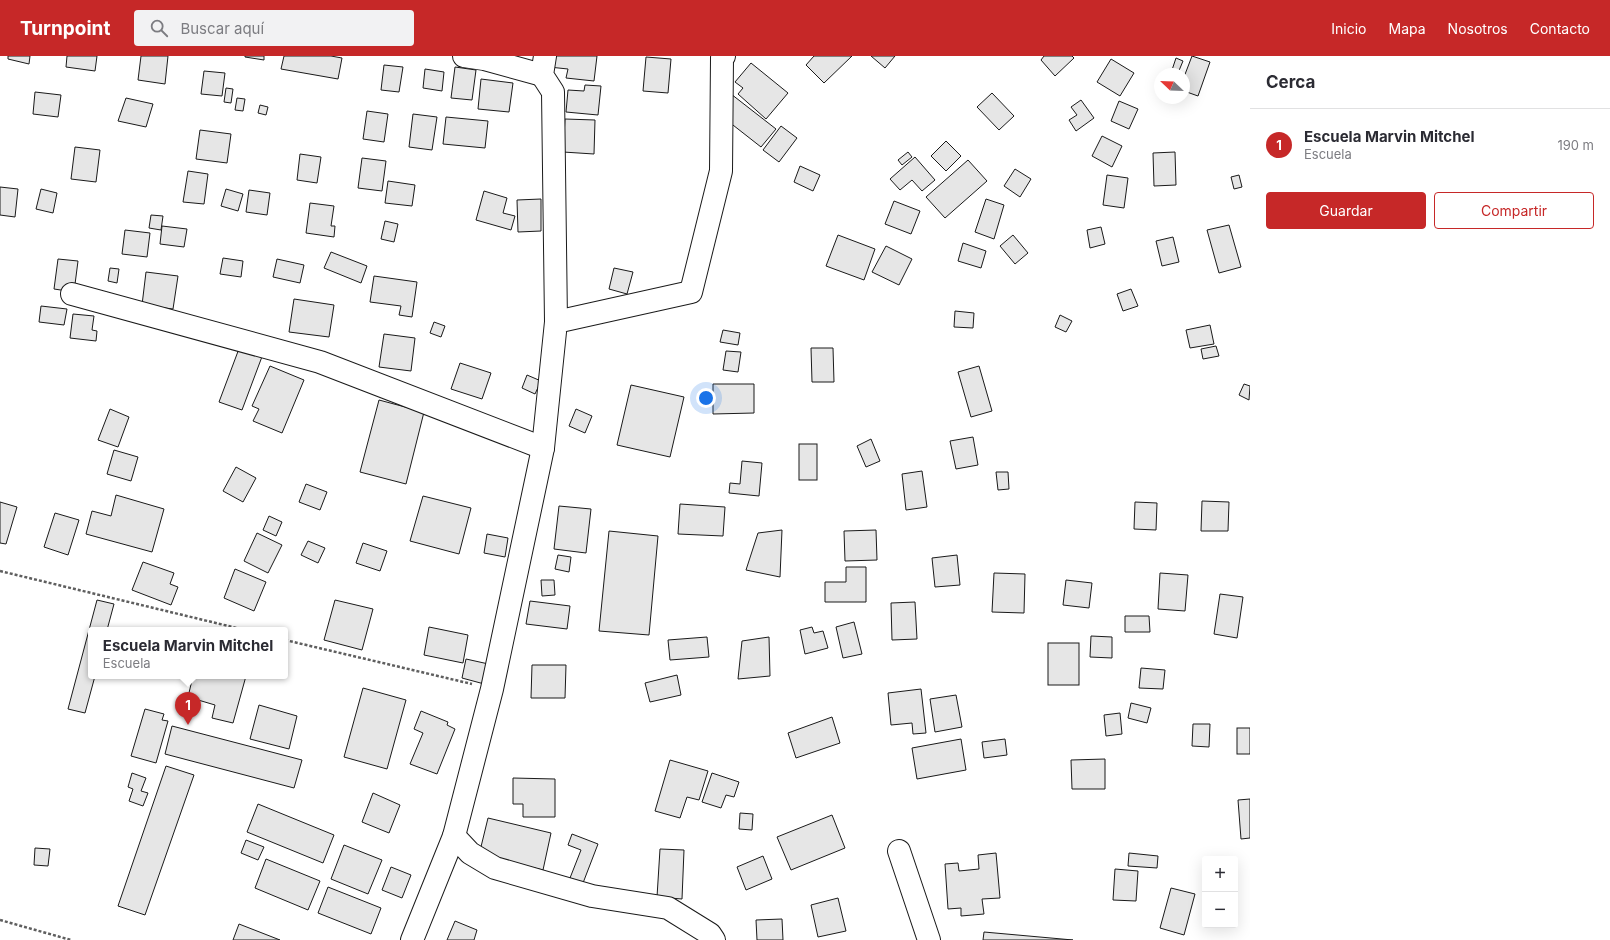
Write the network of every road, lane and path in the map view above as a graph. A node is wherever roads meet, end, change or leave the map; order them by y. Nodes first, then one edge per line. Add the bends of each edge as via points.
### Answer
1 (464, 56) edge
2 (724, 56) edge
3 (543, 66) edge
4 (72, 294) dead end
5 (556, 322) junction
6 (543, 448) junction
7 (0, 571) edge
8 (233, 627) edge
9 (288, 641) edge
10 (492, 689) junction
11 (454, 836) junction
12 (899, 851) dead end
13 (0, 920) edge
14 (72, 940) edge
15 (412, 940) edge
16 (714, 940) edge
17 (928, 940) edge

1 - 3 street
2 - 5 street via 721,172 691,292
3 - 5 street via 553,92
4 - 6 street via 320,362
5 - 6 street
6 - 10 street
7 - 8 path
9 - 10 path
10 - 11 street
11 - 15 street
11 - 16 street via 470,853 495,868 592,896 668,908 710,934
12 - 17 street
13 - 14 path

